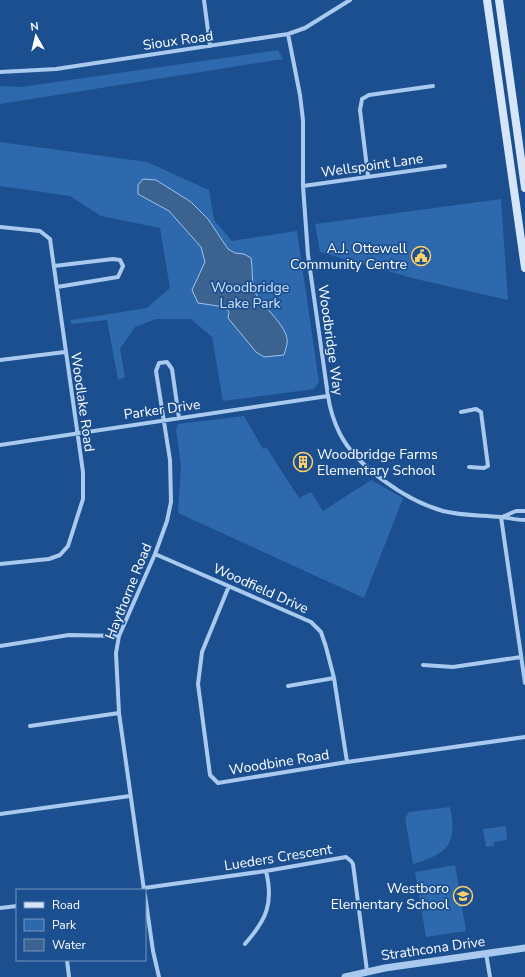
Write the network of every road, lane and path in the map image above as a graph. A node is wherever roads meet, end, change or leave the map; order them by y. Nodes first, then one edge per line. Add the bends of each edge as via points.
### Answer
1 (204, 0) edge
2 (350, 0) edge
3 (487, 0) edge
4 (498, 0) edge
5 (288, 34) junction
6 (210, 46) junction
7 (0, 72) edge
8 (433, 86) dead end
9 (444, 166) dead end
10 (368, 176) junction
11 (303, 186) junction
12 (525, 188) edge
13 (0, 227) edge
14 (54, 266) junction
15 (525, 268) edge
16 (57, 286) junction
17 (65, 352) junction
18 (0, 360) edge
19 (328, 396) junction
20 (461, 412) dead end
21 (179, 418) junction
22 (162, 420) junction
23 (77, 433) junction
24 (0, 445) edge
25 (469, 467) dead end
26 (525, 510) edge
27 (501, 517) junction
28 (525, 520) edge
29 (155, 554) junction
30 (0, 564) edge
31 (229, 586) junction
32 (119, 636) junction
33 (0, 646) edge
34 (521, 657) junction
35 (423, 665) dead end
36 (334, 678) junction
37 (525, 683) edge
38 (288, 686) dead end
39 (119, 713) junction
40 (30, 726) dead end
41 (525, 737) edge
42 (347, 762) junction
43 (130, 796) junction
44 (0, 814) edge
45 (266, 871) junction
46 (144, 889) edge
47 (146, 902) edge
48 (16, 906) edge
49 (0, 908) edge
50 (245, 944) dead end
51 (525, 948) edge
52 (486, 953) junction
53 (67, 961) edge
54 (367, 971) junction
55 (69, 977) edge
56 (159, 977) edge
57 (345, 977) edge
58 (490, 977) edge

1 - 6 street
2 - 5 street, Sioux Road via 305,28
3 - 15 main road
4 - 12 main road
5 - 6 street, Sioux Road
5 - 11 street, Woodbridge Way via 302,114
6 - 7 street, Sioux Road via 56,69
8 - 10 street via 369,95 362,99 360,110
9 - 10 street, Wellspoint Lane
10 - 11 street, Wellspoint Lane
11 - 19 street, Woodbridge Way via 308,255
13 - 14 street, Woodlake Road via 40,231 47,235 50,239
14 - 16 street, Woodlake Road
14 - 16 street via 113,259 120,260 123,266 118,277
16 - 17 street, Woodlake Road
17 - 18 street
17 - 23 street, Woodlake Road
19 - 21 street, Parker Drive
19 - 27 street, Woodbridge Way via 335,423 350,448 359,459 388,482 418,500 442,510 477,517
20 - 25 street via 476,409 481,412 488,466
21 - 22 street, Parker Drive
21 - 22 street, Haythorne Road via 172,369 167,362 163,362 159,363 156,371
22 - 23 street, Parker Drive
22 - 29 street, Haythorne Road via 170,460 171,502
23 - 24 street, Parker Drive
23 - 30 street, Woodlake Road via 83,472 83,499 68,546 60,555 49,559
26 - 27 street, Woodbridge Way
27 - 28 street, Woodbridge Way
27 - 34 street
29 - 31 street, Woodfield Drive
29 - 32 street, Haythorne Road
31 - 36 street, Woodfield Drive via 312,622 321,632
31 - 42 street, Woodbine Road via 202,652 198,684 210,775 218,783
32 - 33 street via 69,635
32 - 39 street, Haythorne Road via 116,659
34 - 35 street via 453,667
34 - 37 street
36 - 38 street
36 - 42 street, Woodfield Drive
39 - 40 street
39 - 43 street, Haythorne Road
41 - 42 street, Woodbine Road
43 - 44 street
43 - 46 street, Haythorne Road
45 - 46 street, Lueders Crescent
45 - 50 street via 269,884 267,914
45 - 54 street, Lueders Crescent via 346,857 351,861
47 - 56 street via 155,966
48 - 49 street
51 - 52 street, Strathcona Drive
52 - 54 street, Strathcona Drive
52 - 58 street
53 - 55 street
54 - 57 street, Strathcona Drive

